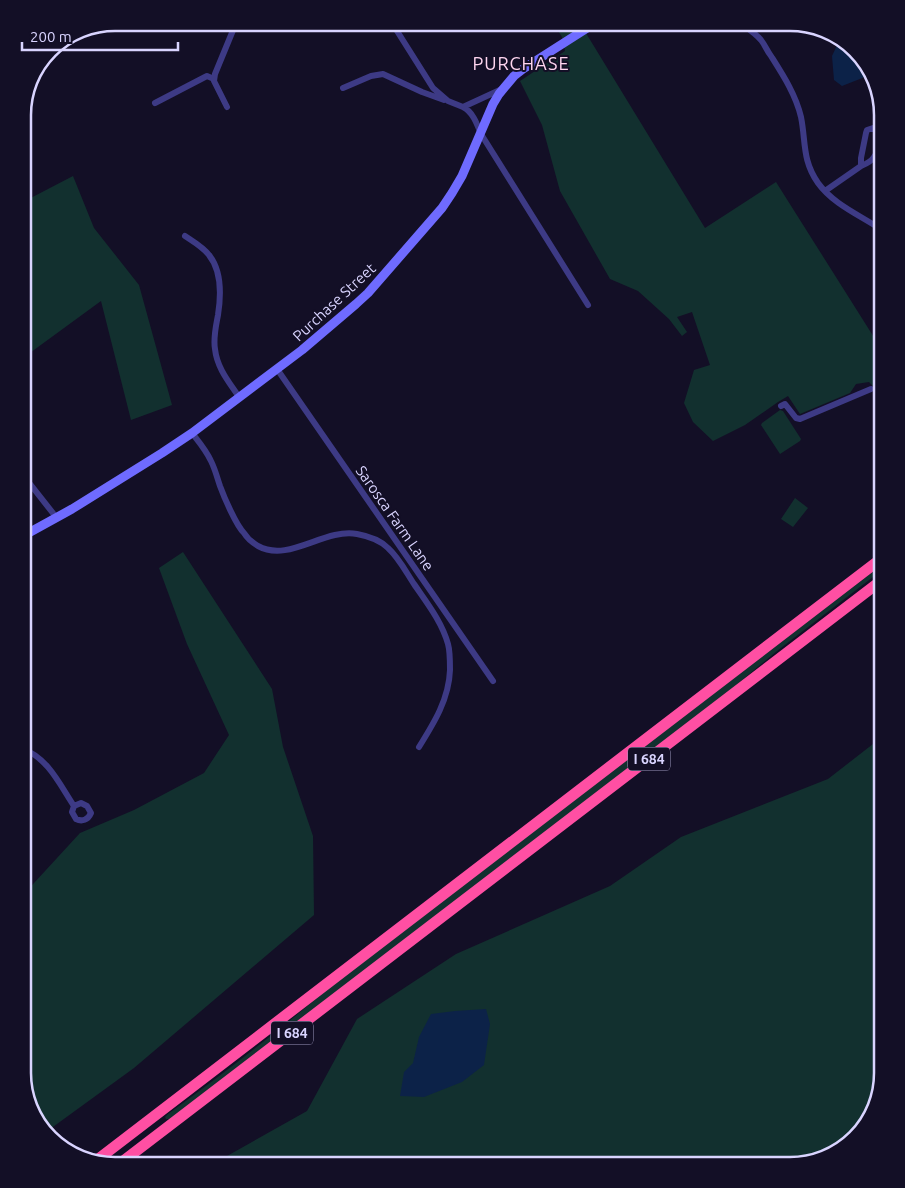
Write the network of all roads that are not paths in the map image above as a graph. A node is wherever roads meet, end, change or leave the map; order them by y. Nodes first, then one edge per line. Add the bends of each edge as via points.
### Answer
1 (232, 31) edge
2 (397, 31) edge
3 (582, 31) edge
4 (753, 31) edge
5 (214, 79) junction
6 (343, 88) dead end
7 (503, 88) junction
8 (448, 101) junction
9 (154, 103) dead end
10 (227, 107) dead end
11 (463, 107) junction
12 (874, 128) edge
13 (481, 134) junction
14 (874, 156) edge
15 (861, 166) junction
16 (825, 191) junction
17 (874, 225) edge
18 (185, 236) dead end
19 (588, 305) dead end
20 (276, 369) junction
21 (871, 389) dead end
22 (239, 397) junction
23 (781, 406) dead end
24 (192, 433) junction
25 (31, 485) edge
26 (56, 517) junction
27 (31, 531) edge
28 (874, 564) edge
29 (874, 586) edge
30 (493, 681) dead end
31 (419, 747) dead end
32 (31, 752) edge
33 (74, 806) dead end
34 (102, 1155) edge
35 (130, 1157) edge

1 - 5 street
2 - 8 street via 433,88
3 - 7 main road, Purchase Street via 514,76
4 - 16 street via 790,88 801,118 806,156 813,175
5 - 9 street via 204,77
5 - 10 street
6 - 8 street via 383,74
7 - 11 street
7 - 13 main road, Purchase Street
8 - 11 street
11 - 13 street via 472,115
12 - 15 street via 866,132
13 - 19 street
13 - 20 main road, Purchase Street via 462,176 428,225 360,300
14 - 15 street
15 - 16 street
16 - 17 street
18 - 22 street via 202,248 215,268 220,300 215,350 222,372
20 - 22 main road, Purchase Street
20 - 30 street, Sarosca Farm Lane
21 - 23 street via 800,419 785,404
22 - 24 main road, Purchase Street
24 - 26 main road, Purchase Street
24 - 31 street via 207,452 243,532 259,546 291,549 341,533 356,533 380,541 404,567 443,630 448,646 448,688 440,710
25 - 26 street
26 - 27 main road, Purchase Street
28 - 34 highway, I 684
29 - 35 highway, I 684
32 - 33 street via 47,766

